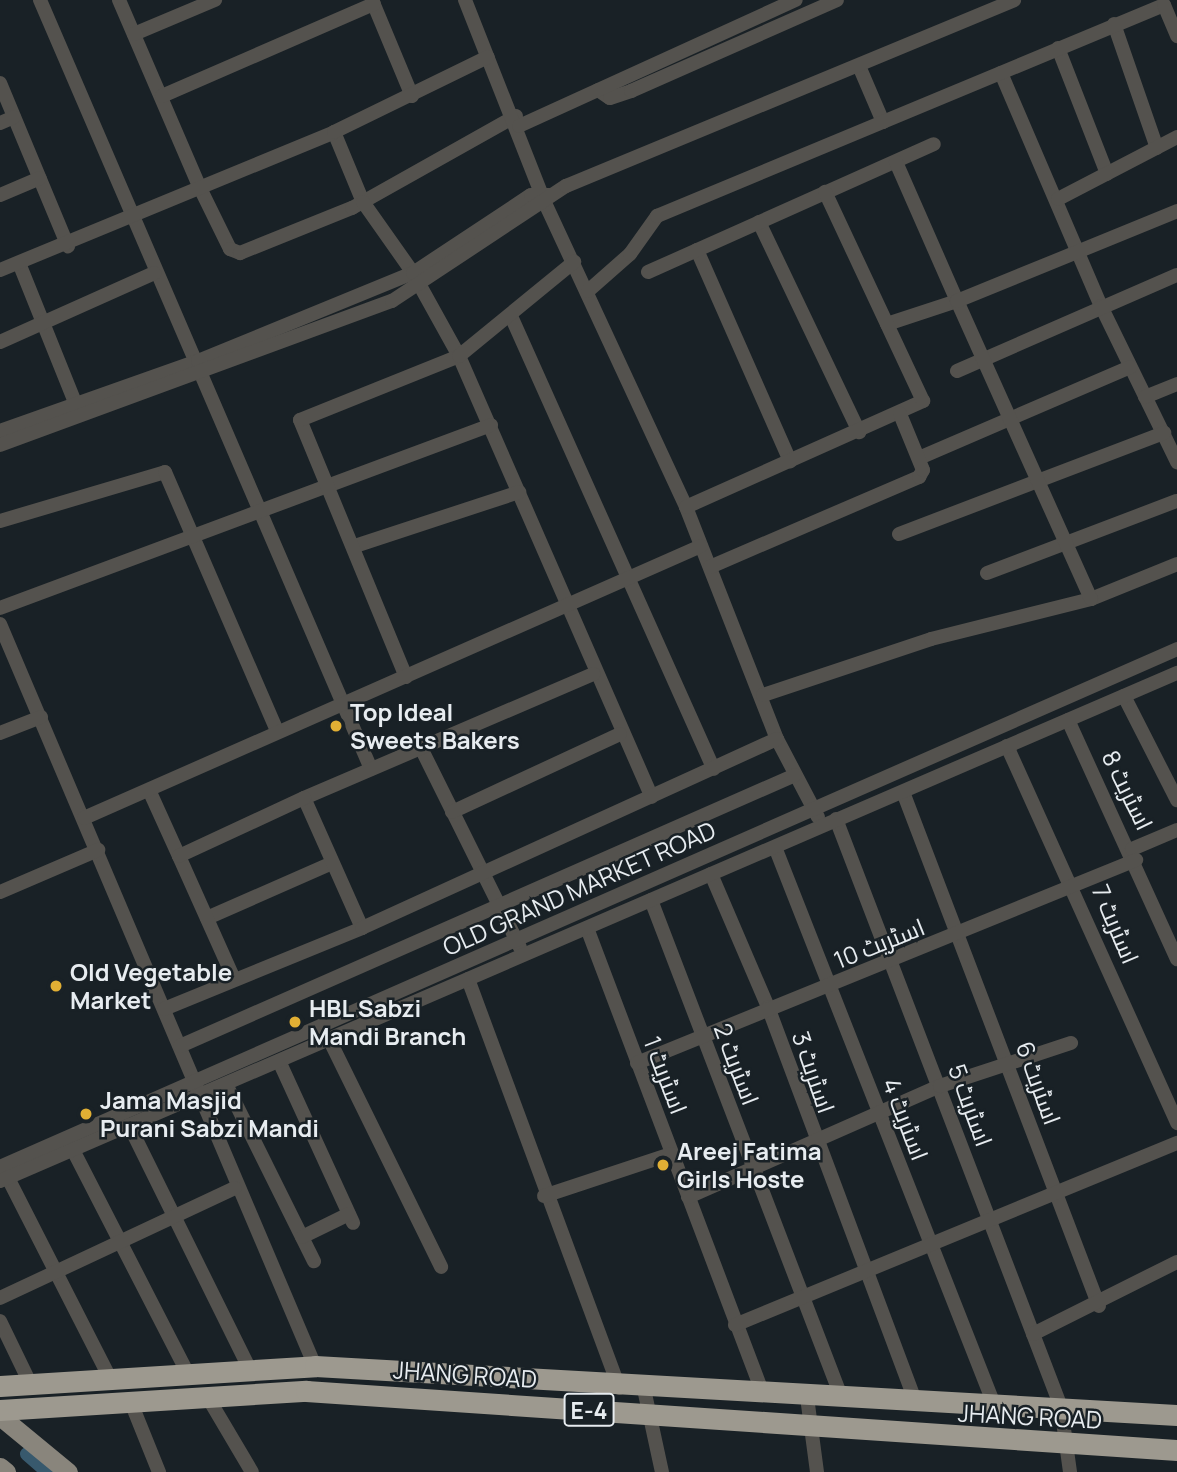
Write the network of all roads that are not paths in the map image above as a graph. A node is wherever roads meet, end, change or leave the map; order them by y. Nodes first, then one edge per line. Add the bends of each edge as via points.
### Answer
1 (40, 0) edge
2 (119, 0) edge
3 (215, 0) edge
4 (465, 0) edge
5 (796, 0) edge
6 (837, 0) edge
7 (1014, 0) edge
8 (373, 2) edge
9 (1114, 24) junction
10 (134, 34) junction
11 (1177, 36) edge
12 (1058, 48) junction
13 (488, 57) junction
14 (859, 66) junction
15 (1001, 73) junction
16 (0, 83) edge
17 (598, 90) junction
18 (162, 96) junction
19 (412, 96) junction
20 (7, 120) edge
21 (517, 121) junction
22 (883, 122) junction
23 (334, 132) junction
24 (1177, 137) edge
25 (934, 144) dead end
26 (1157, 148) junction
27 (896, 162) junction
28 (1107, 174) junction
29 (40, 177) junction
30 (201, 190) junction
31 (825, 192) junction
32 (0, 195) edge
33 (546, 197) junction
34 (1058, 199) junction
35 (363, 202) junction
36 (1177, 211) edge
37 (131, 220) junction
38 (759, 222) junction
39 (68, 246) junction
40 (697, 250) junction
41 (1078, 251) junction
42 (574, 262) junction
43 (19, 263) junction
44 (0, 270) edge
45 (649, 272) dead end
46 (154, 273) junction
47 (1177, 275) edge
48 (417, 279) junction
49 (588, 292) junction
50 (957, 301) junction
51 (1101, 306) junction
52 (510, 316) junction
53 (43, 322) junction
54 (887, 324) junction
55 (0, 342) edge
56 (459, 356) junction
57 (984, 359) junction
58 (201, 367) junction
59 (1130, 367) junction
60 (957, 371) dead end
61 (1177, 384) edge
62 (1145, 397) junction
63 (78, 410) junction
64 (900, 414) junction
65 (1011, 420) junction
66 (491, 425) junction
67 (0, 431) edge
68 (859, 432) junction
69 (1164, 433) junction
70 (0, 445) edge
71 (919, 457) junction
72 (790, 461) junction
73 (1177, 461) edge
74 (1038, 480) junction
75 (326, 484) junction
76 (519, 492) junction
77 (1177, 501) edge
78 (685, 507) junction
79 (263, 512) junction
80 (0, 521) edge
81 (899, 534) dead end
82 (194, 538) junction
83 (1066, 542) junction
84 (701, 546) junction
85 (355, 547) junction
86 (1177, 565) edge
87 (710, 567) junction
88 (987, 573) dead end
89 (628, 581) junction
90 (1091, 598) junction
91 (568, 607) junction
92 (0, 608) edge
93 (0, 624) edge
94 (1177, 649) edge
95 (1177, 673) edge
96 (594, 674) junction
97 (406, 677) junction
98 (763, 695) junction
99 (1124, 696) junction
100 (344, 703) junction
101 (41, 717) junction
102 (1068, 720) junction
103 (277, 730) junction
104 (0, 733) edge
105 (620, 734) junction
106 (777, 739) junction
107 (1007, 746) junction
108 (422, 750) junction
109 (371, 769) junction
110 (714, 769) junction
111 (795, 775) junction
112 (149, 790) junction
113 (903, 792) junction
114 (652, 797) junction
115 (304, 799) junction
116 (1177, 800) edge
117 (815, 809) junction
118 (452, 812) junction
119 (84, 818) junction
120 (836, 819) junction
121 (822, 826) junction
122 (1177, 830) edge
123 (775, 847) junction
124 (98, 850) junction
125 (1134, 855) junction
126 (179, 856) junction
127 (332, 863) junction
128 (711, 874) junction
129 (482, 875) junction
130 (1073, 884) junction
131 (0, 892) edge
132 (651, 900) junction
133 (499, 907) junction
134 (207, 918) junction
135 (362, 928) junction
136 (587, 928) junction
137 (959, 936) junction
138 (517, 940) junction
139 (524, 955) junction
140 (894, 959) junction
141 (1177, 959) edge
142 (234, 979) junction
143 (468, 979) junction
144 (832, 986) junction
145 (768, 1007) junction
146 (164, 1009) junction
147 (702, 1035) junction
148 (329, 1039) junction
149 (1071, 1044) dead end
150 (180, 1046) junction
151 (279, 1061) junction
152 (637, 1063) junction
153 (1009, 1066) junction
154 (226, 1084) junction
155 (940, 1086) junction
156 (196, 1089) junction
157 (879, 1113) junction
158 (1177, 1123) edge
159 (129, 1125) junction
160 (814, 1142) junction
161 (1177, 1143) edge
162 (73, 1150) junction
163 (671, 1154) junction
164 (752, 1169) junction
165 (3, 1175) edge
166 (235, 1188) junction
167 (1054, 1194) junction
168 (544, 1196) junction
169 (688, 1197) junction
170 (174, 1217) junction
171 (989, 1221) junction
172 (302, 1237) junction
173 (120, 1242) junction
174 (931, 1244) junction
175 (314, 1261) dead end
176 (1177, 1262) edge
177 (441, 1267) dead end
178 (56, 1272) junction
179 (864, 1272) junction
180 (0, 1298) edge
181 (801, 1298) junction
182 (1099, 1306) junction
183 (0, 1321) edge
184 (735, 1325) junction
185 (1033, 1334) junction
186 (314, 1366) junction
187 (249, 1368) junction
188 (187, 1372) junction
189 (110, 1378) junction
190 (30, 1383) junction
191 (0, 1386) edge
192 (619, 1388) junction
193 (644, 1389) junction
194 (763, 1395) junction
195 (207, 1396) junction
196 (807, 1397) junction
197 (842, 1399) junction
198 (130, 1400) junction
199 (916, 1404) junction
200 (995, 1407) junction
201 (1061, 1407) junction
202 (0, 1410) edge
203 (646, 1415) junction
204 (1177, 1415) edge
205 (0, 1416) edge
206 (810, 1429) junction
207 (1071, 1446) junction
208 (1177, 1450) edge
209 (68, 1472) edge
210 (159, 1472) edge
211 (252, 1472) edge
212 (662, 1472) edge
213 (817, 1472) edge
214 (1070, 1472) edge

1 - 37 street
2 - 10 street
3 - 10 street
4 - 13 street
5 - 17 street
6 - 17 street via 631,91 610,98
7 - 14 street
8 - 18 street
8 - 19 street
9 - 11 street via 1164,5
9 - 12 street
9 - 26 street
10 - 18 street
12 - 15 street
12 - 28 street
13 - 19 street
13 - 21 street
14 - 22 street
14 - 33 street
15 - 22 street
15 - 34 street
16 - 20 street
17 - 21 street
18 - 30 street
19 - 23 street
20 - 29 street
21 - 33 street
21 - 35 street
22 - 49 street via 657,216 630,254
23 - 30 street
23 - 35 street
24 - 26 street
25 - 27 street
26 - 28 street
27 - 31 street
27 - 50 street
28 - 34 street
29 - 32 street
29 - 39 street
30 - 35 street via 230,249 240,253
30 - 37 street
31 - 38 street
31 - 54 street
33 - 42 street
33 - 48 street
34 - 41 street
35 - 48 street
36 - 41 street
37 - 39 street
37 - 46 street
38 - 40 street
38 - 68 street
39 - 43 street
40 - 45 street
40 - 72 street
41 - 50 street
41 - 51 street
42 - 49 street
42 - 52 street
43 - 44 street
43 - 53 street
46 - 53 street
46 - 58 street
47 - 51 street
48 - 56 street
48 - 58 street
49 - 78 street
50 - 54 street
50 - 57 street
51 - 57 street
51 - 59 street
52 - 56 street
52 - 89 street
53 - 55 street
53 - 63 street
54 - 64 street via 924,395
56 - 66 street
56 - 75 street via 302,418
57 - 60 street
57 - 65 street
58 - 63 street
58 - 79 street
59 - 62 street
59 - 65 street
61 - 62 street
62 - 69 street
63 - 67 street
63 - 70 street
64 - 68 street
64 - 71 street
65 - 71 street
65 - 74 street
66 - 75 street
66 - 76 street
68 - 72 street
69 - 73 street
69 - 74 street
71 - 87 street via 919,477
72 - 78 street
74 - 81 street
74 - 83 street
75 - 79 street
75 - 85 street
76 - 85 street
76 - 91 street
77 - 83 street
78 - 84 street
79 - 82 street
79 - 100 street
80 - 82 street via 164,472
82 - 92 street
82 - 103 street
83 - 88 street
83 - 90 street
84 - 87 street
84 - 89 street
85 - 97 street
86 - 90 street
87 - 98 street
89 - 91 street
89 - 110 street
90 - 98 street via 931,639
91 - 96 street
91 - 97 street
93 - 101 street
94 - 117 street, OLD GRAND MARKET ROAD
95 - 99 street, OLD GRAND MARKET ROAD
96 - 105 street
96 - 108 street
97 - 100 street
98 - 106 street
99 - 102 street, OLD GRAND MARKET ROAD
99 - 116 street
100 - 103 street
100 - 109 street
101 - 104 street
101 - 119 street
102 - 107 street, OLD GRAND MARKET ROAD
102 - 125 street, اسٹریٹ 8
103 - 112 street
105 - 114 street
105 - 118 street
106 - 110 street
106 - 111 street
107 - 113 street, OLD GRAND MARKET ROAD
107 - 130 street, اسٹریٹ 7
108 - 109 street
108 - 118 street
109 - 115 street
110 - 114 street
111 - 117 street
111 - 133 street
112 - 119 street
112 - 126 street
113 - 120 street, OLD GRAND MARKET ROAD
113 - 137 street, اسٹریٹ 6
114 - 129 street
115 - 126 street
115 - 127 street
117 - 121 street
117 - 138 street, OLD GRAND MARKET ROAD
118 - 129 street
119 - 124 street
120 - 121 street, OLD GRAND MARKET ROAD
120 - 140 street, اسٹریٹ 5
121 - 123 street, OLD GRAND MARKET ROAD
122 - 125 street, اسٹریٹ 10
123 - 128 street, OLD GRAND MARKET ROAD
123 - 144 street, اسٹریٹ 4
124 - 131 street
124 - 146 street
125 - 130 street, اسٹریٹ 10
125 - 141 street, اسٹریٹ 8
126 - 134 street
127 - 134 street
127 - 135 street
128 - 132 street, OLD GRAND MARKET ROAD
128 - 145 street, اسٹریٹ 3
129 - 133 street
129 - 135 street
130 - 137 street, اسٹریٹ 10
130 - 158 street, اسٹریٹ 7
132 - 136 street, OLD GRAND MARKET ROAD
132 - 147 street, اسٹریٹ 2
133 - 138 street
133 - 150 street
134 - 142 street
135 - 142 street
136 - 139 street, OLD GRAND MARKET ROAD
136 - 152 street, اسٹریٹ 1
137 - 140 street, اسٹریٹ 10
137 - 153 street, اسٹریٹ 6
138 - 139 street
138 - 156 street, OLD GRAND MARKET ROAD
139 - 143 street, OLD GRAND MARKET ROAD
140 - 144 street, اسٹریٹ 10
140 - 155 street, اسٹریٹ 5
142 - 146 street
143 - 148 street, OLD GRAND MARKET ROAD
143 - 168 street
144 - 145 street, اسٹریٹ 10
144 - 157 street, اسٹریٹ 4
145 - 147 street, اسٹریٹ 10
145 - 160 street, اسٹریٹ 3
146 - 150 street
147 - 152 street, اسٹریٹ 10
147 - 164 street, اسٹریٹ 2
148 - 151 street, OLD GRAND MARKET ROAD
148 - 177 street
149 - 153 street
150 - 156 street
151 - 154 street, OLD GRAND MARKET ROAD
151 - 172 street via 351,1219
152 - 163 street, اسٹریٹ 1
153 - 155 street
153 - 167 street, اسٹریٹ 6
154 - 156 street, OLD GRAND MARKET ROAD
154 - 172 street
155 - 157 street
155 - 171 street, اسٹریٹ 5
156 - 159 street, OLD GRAND MARKET ROAD
156 - 165 street, OLD GRAND MARKET ROAD
156 - 166 street
157 - 160 street
157 - 174 street, اسٹریٹ 4
159 - 162 street, OLD GRAND MARKET ROAD
159 - 170 street
160 - 164 street
160 - 179 street, اسٹریٹ 3
161 - 167 street
162 - 165 street, OLD GRAND MARKET ROAD
162 - 173 street
163 - 168 street
163 - 169 street, اسٹریٹ 1
164 - 169 street
164 - 181 street, اسٹریٹ 2
165 - 178 street
166 - 170 street
166 - 186 street
167 - 171 street
167 - 182 street, اسٹریٹ 6
168 - 192 street
169 - 184 street, اسٹریٹ 1
170 - 173 street
170 - 187 street
171 - 174 street
171 - 185 street, اسٹریٹ 5
172 - 175 street
173 - 178 street
173 - 188 street
174 - 179 street
174 - 200 street, اسٹریٹ 4
176 - 182 street
178 - 180 street
178 - 189 street
179 - 181 street
179 - 199 street, اسٹریٹ 3
181 - 184 street
181 - 197 street, اسٹریٹ 2
182 - 185 street
183 - 190 street
184 - 194 street, اسٹریٹ 1
185 - 201 street, اسٹریٹ 5
186 - 187 highway, JHANG ROAD / E-4
186 - 192 highway, JHANG ROAD / E-4
187 - 188 highway, JHANG ROAD / E-4
188 - 189 highway, JHANG ROAD / E-4
189 - 190 highway, JHANG ROAD / E-4
190 - 191 highway, JHANG ROAD / E-4
192 - 193 highway, JHANG ROAD / E-4
193 - 194 highway, JHANG ROAD / E-4
193 - 203 street
194 - 196 highway, JHANG ROAD / E-4
195 - 198 highway, JHANG ROAD / E-4
195 - 203 highway, JHANG ROAD / E-4 via 422,1395
195 - 211 street
196 - 197 highway, JHANG ROAD / E-4
196 - 206 street
197 - 199 highway, JHANG ROAD / E-4
198 - 202 highway, JHANG ROAD / E-4
198 - 210 street
199 - 200 highway, JHANG ROAD / E-4
200 - 201 highway, JHANG ROAD / E-4
201 - 204 highway, JHANG ROAD / E-4
201 - 207 street, اسٹریٹ 5
203 - 206 highway, JHANG ROAD / E-4
203 - 212 street
205 - 209 main road
206 - 207 highway, JHANG ROAD / E-4
206 - 213 street
207 - 208 highway, JHANG ROAD / E-4
207 - 214 street, اسٹریٹ 5

